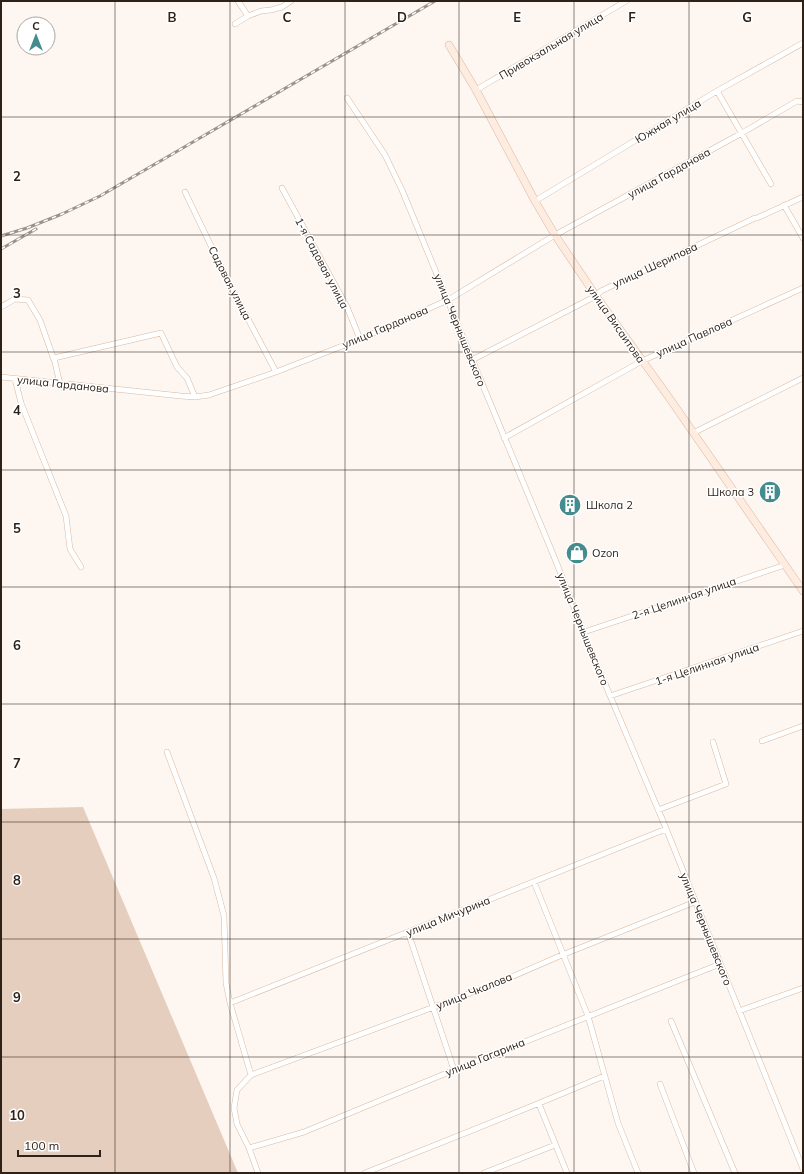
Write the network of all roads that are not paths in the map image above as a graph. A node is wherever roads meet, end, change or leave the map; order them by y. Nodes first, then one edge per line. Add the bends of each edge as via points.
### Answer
1 (238, 1) edge
2 (291, 1) edge
3 (626, 1) edge
4 (248, 16) junction
5 (234, 24) dead end
6 (803, 44) edge
7 (449, 45) dead end
8 (476, 90) junction
9 (717, 91) junction
10 (347, 98) dead end
11 (803, 98) edge
12 (797, 101) junction
13 (803, 102) edge
14 (742, 133) junction
15 (772, 184) dead end
16 (282, 188) dead end
17 (185, 192) dead end
18 (803, 196) edge
19 (535, 201) junction
20 (784, 205) junction
21 (555, 235) junction
22 (803, 238) edge
23 (803, 288) edge
24 (596, 296) junction
25 (448, 300) junction
26 (1, 307) edge
27 (360, 338) junction
28 (472, 360) junction
29 (54, 361) junction
30 (642, 361) junction
31 (276, 372) junction
32 (1, 377) edge
33 (803, 378) edge
34 (14, 379) junction
35 (60, 384) junction
36 (194, 397) junction
37 (693, 433) junction
38 (504, 438) junction
39 (785, 565) junction
40 (81, 567) dead end
41 (803, 591) edge
42 (803, 631) edge
43 (584, 632) junction
44 (610, 696) junction
45 (803, 726) edge
46 (762, 741) dead end
47 (713, 742) dead end
48 (167, 752) dead end
49 (658, 810) junction
50 (666, 829) junction
51 (534, 882) junction
52 (695, 902) junction
53 (408, 932) junction
54 (562, 955) junction
55 (720, 964) junction
56 (803, 988) edge
57 (230, 1003) junction
58 (434, 1007) junction
59 (740, 1011) junction
60 (588, 1016) junction
61 (671, 1021) dead end
62 (454, 1070) junction
63 (251, 1075) junction
64 (604, 1076) junction
65 (660, 1084) dead end
66 (538, 1104) junction
67 (555, 1144) junction
68 (249, 1148) junction
69 (801, 1156) edge
70 (803, 1169) edge
71 (258, 1173) edge
72 (365, 1173) edge
73 (484, 1173) edge
74 (567, 1173) edge
75 (638, 1173) edge
76 (694, 1173) edge
77 (734, 1173) edge

1 - 4 street
2 - 4 street via 282,7
3 - 8 street, Привокзальная улица
4 - 5 street
6 - 9 street, Южная улица
7 - 8 street, улица Висаитова
8 - 19 street, улица Висаитова
9 - 14 street
9 - 19 street, Южная улица
10 - 25 street, улица Чернышевского via 385,155
11 - 12 street, улица Гарданова
12 - 13 street
12 - 14 street, улица Гарданова
14 - 15 street
14 - 21 street, улица Гарданова
16 - 27 street, 1-я Садовая улица via 347,306
17 - 31 street, Садовая улица
18 - 20 street, улица Шерипова
19 - 21 street, улица Висаитова
20 - 22 street
20 - 24 street, улица Шерипова via 601,291
21 - 24 street, улица Висаитова
21 - 25 street, улица Гарданова
23 - 30 street, улица Павлова
24 - 28 street, улица Шерипова
24 - 30 street, улица Висаитова
25 - 27 street, улица Гарданова
25 - 28 street, улица Чернышевского
26 - 29 street via 15,299 28,300 40,320
27 - 31 street, улица Гарданова
28 - 38 street, улица Чернышевского
29 - 35 street
29 - 36 street via 54,358 160,333 177,367 187,378
30 - 37 street, улица Висаитова
30 - 38 street, улица Павлова
31 - 36 street, улица Гарданова via 209,395
32 - 34 street, улица Гарданова
33 - 37 street
34 - 35 street, улица Гарданова
34 - 40 street via 66,516 70,548
35 - 36 street, улица Гарданова
37 - 39 street, улица Висаитова
38 - 43 street, улица Чернышевского
39 - 41 street, улица Висаитова
39 - 43 street, 2-я Целинная улица
42 - 44 street, 1-я Целинная улица
43 - 44 street, улица Чернышевского
44 - 49 street, улица Чернышевского
45 - 46 street
47 - 49 street via 726,784
48 - 57 street via 214,878 224,916 226,982
49 - 50 street, улица Чернышевского
50 - 51 street, улица Мичурина
50 - 52 street, улица Чернышевского
51 - 53 street, улица Мичурина
51 - 54 street
52 - 54 street, улица Чкалова
52 - 55 street, улица Чернышевского
53 - 57 street, улица Мичурина
53 - 58 street
54 - 58 street, улица Чкалова
54 - 60 street
55 - 59 street, улица Чернышевского
55 - 60 street, улица Гагарина
56 - 59 street
57 - 63 street
58 - 62 street
58 - 63 street, улица Чкалова
59 - 69 street, улица Чернышевского
60 - 62 street, улица Гагарина
60 - 64 street
61 - 77 street
62 - 68 street, улица Гагарина via 304,1132
63 - 68 street via 237,1090 234,1108 237,1124
64 - 66 street
64 - 75 street via 618,1123
65 - 76 street
66 - 67 street
66 - 72 street
67 - 73 street
67 - 74 street
68 - 71 street
69 - 70 street, улица Чернышевского

